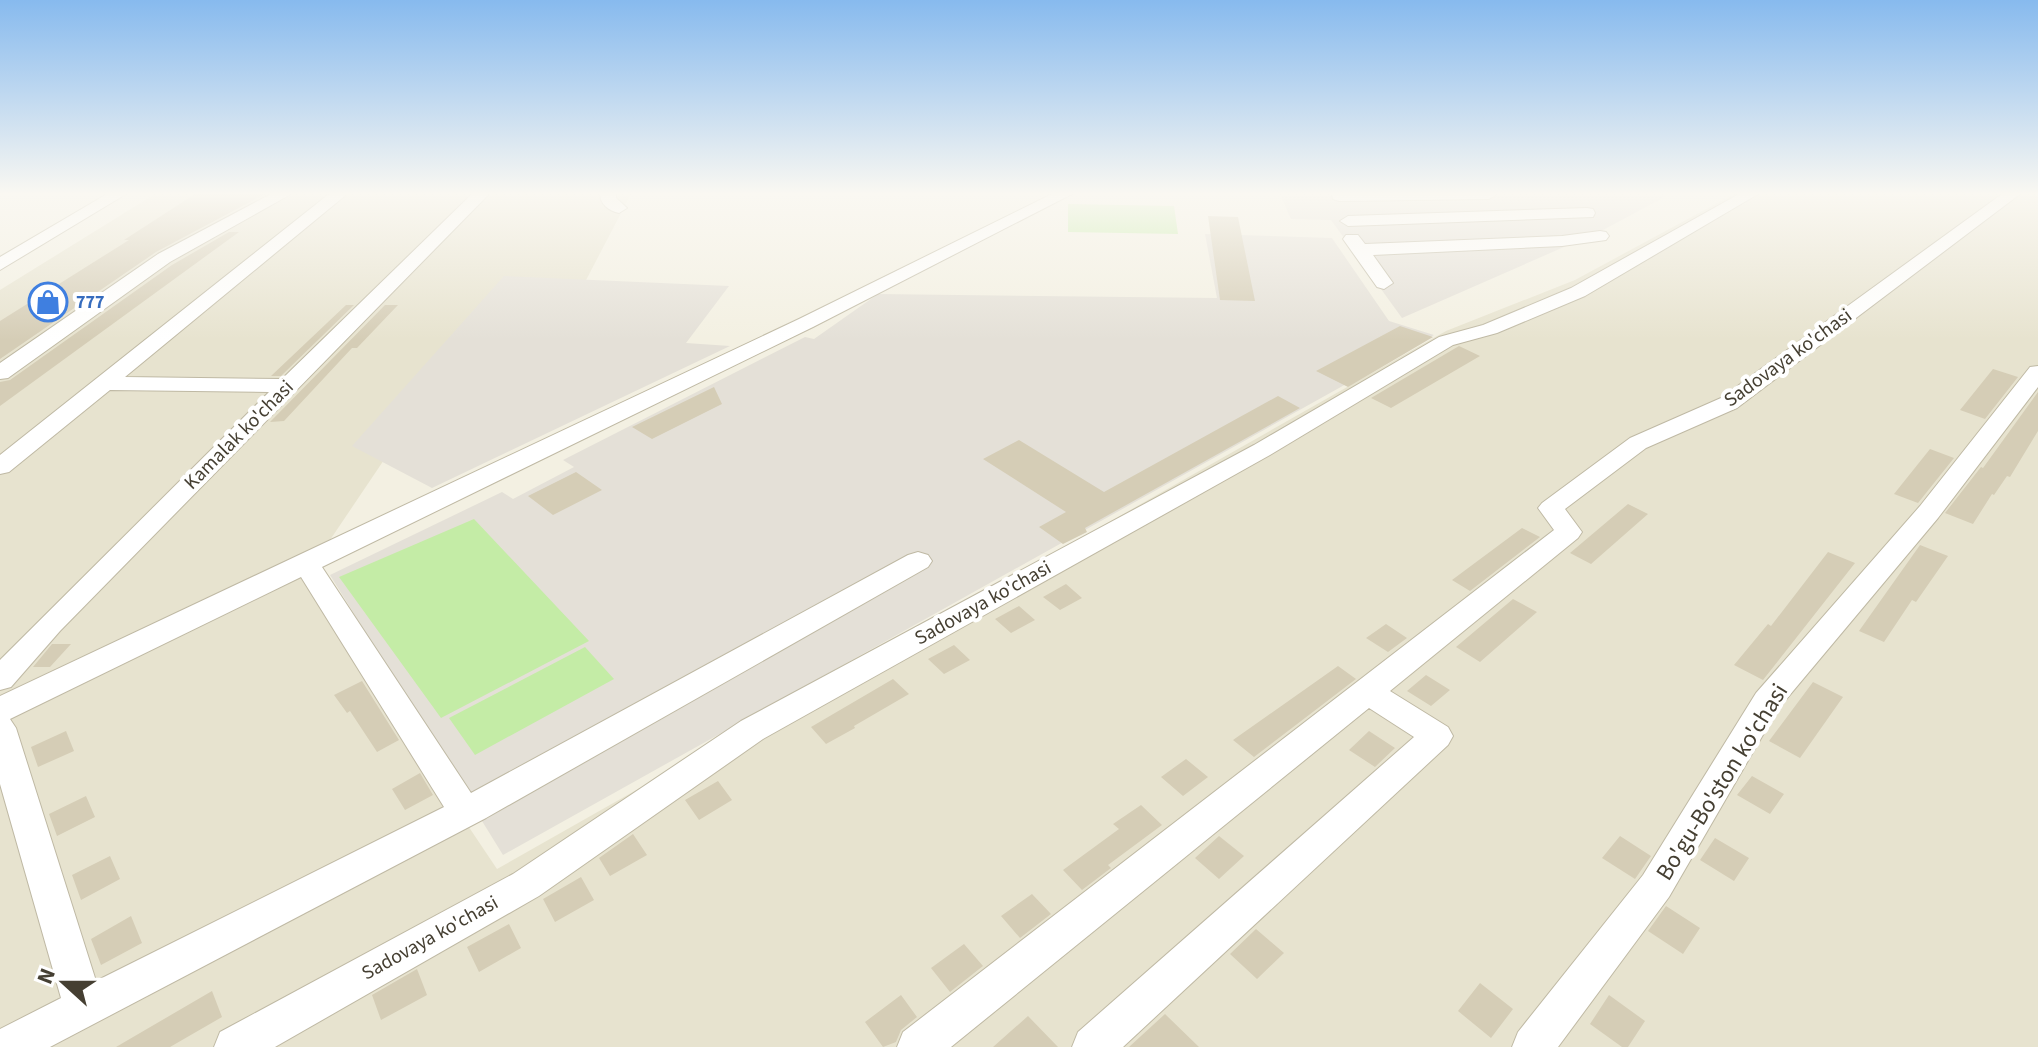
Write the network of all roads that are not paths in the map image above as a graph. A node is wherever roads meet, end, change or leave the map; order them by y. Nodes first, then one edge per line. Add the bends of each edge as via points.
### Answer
1 (21, 243) edge
2 (37, 243) edge
3 (192, 243) edge
4 (278, 243) edge
5 (432, 243) edge
6 (966, 243) edge
7 (1355, 243) edge
8 (1520, 243) edge
9 (1664, 243) edge
10 (1946, 243) edge
11 (1360, 250) junction
12 (0, 255) edge
13 (0, 265) edge
14 (1384, 283) dead end
15 (2038, 372) edge
16 (0, 373) edge
17 (104, 383) junction
18 (289, 386) junction
19 (0, 467) edge
20 (918, 561) dead end
21 (306, 563) junction
22 (0, 679) edge
23 (1368, 692) junction
24 (0, 710) edge
25 (0, 728) edge
26 (465, 812) junction
27 (84, 1007) junction
28 (8, 1047) edge
29 (235, 1047) edge
30 (918, 1047) edge
31 (1093, 1047) edge
32 (1533, 1047) edge

1 - 12 street
2 - 13 street
3 - 16 street
4 - 17 street
5 - 18 street, Kamalak ko'chasi
6 - 21 street
7 - 11 street
8 - 11 street
9 - 29 street, Sadovaya ko'chasi via 1578,292 1490,329 1446,341 1262,450 752,730 526,885
10 - 23 street, Sadovaya ko'chasi via 1729,403 1638,443 1551,508 1569,532
11 - 14 street
15 - 32 street, Bo'gu-Bo'ston ko'chasi via 1929,512 1767,701 1656,886
17 - 18 street
17 - 19 street
18 - 22 street, Kamalak ko'chasi
20 - 26 street
21 - 24 street
21 - 26 street
23 - 30 street, Sadovaya ko'chasi
23 - 31 street via 1437,736
25 - 27 street
26 - 27 street
27 - 28 street

